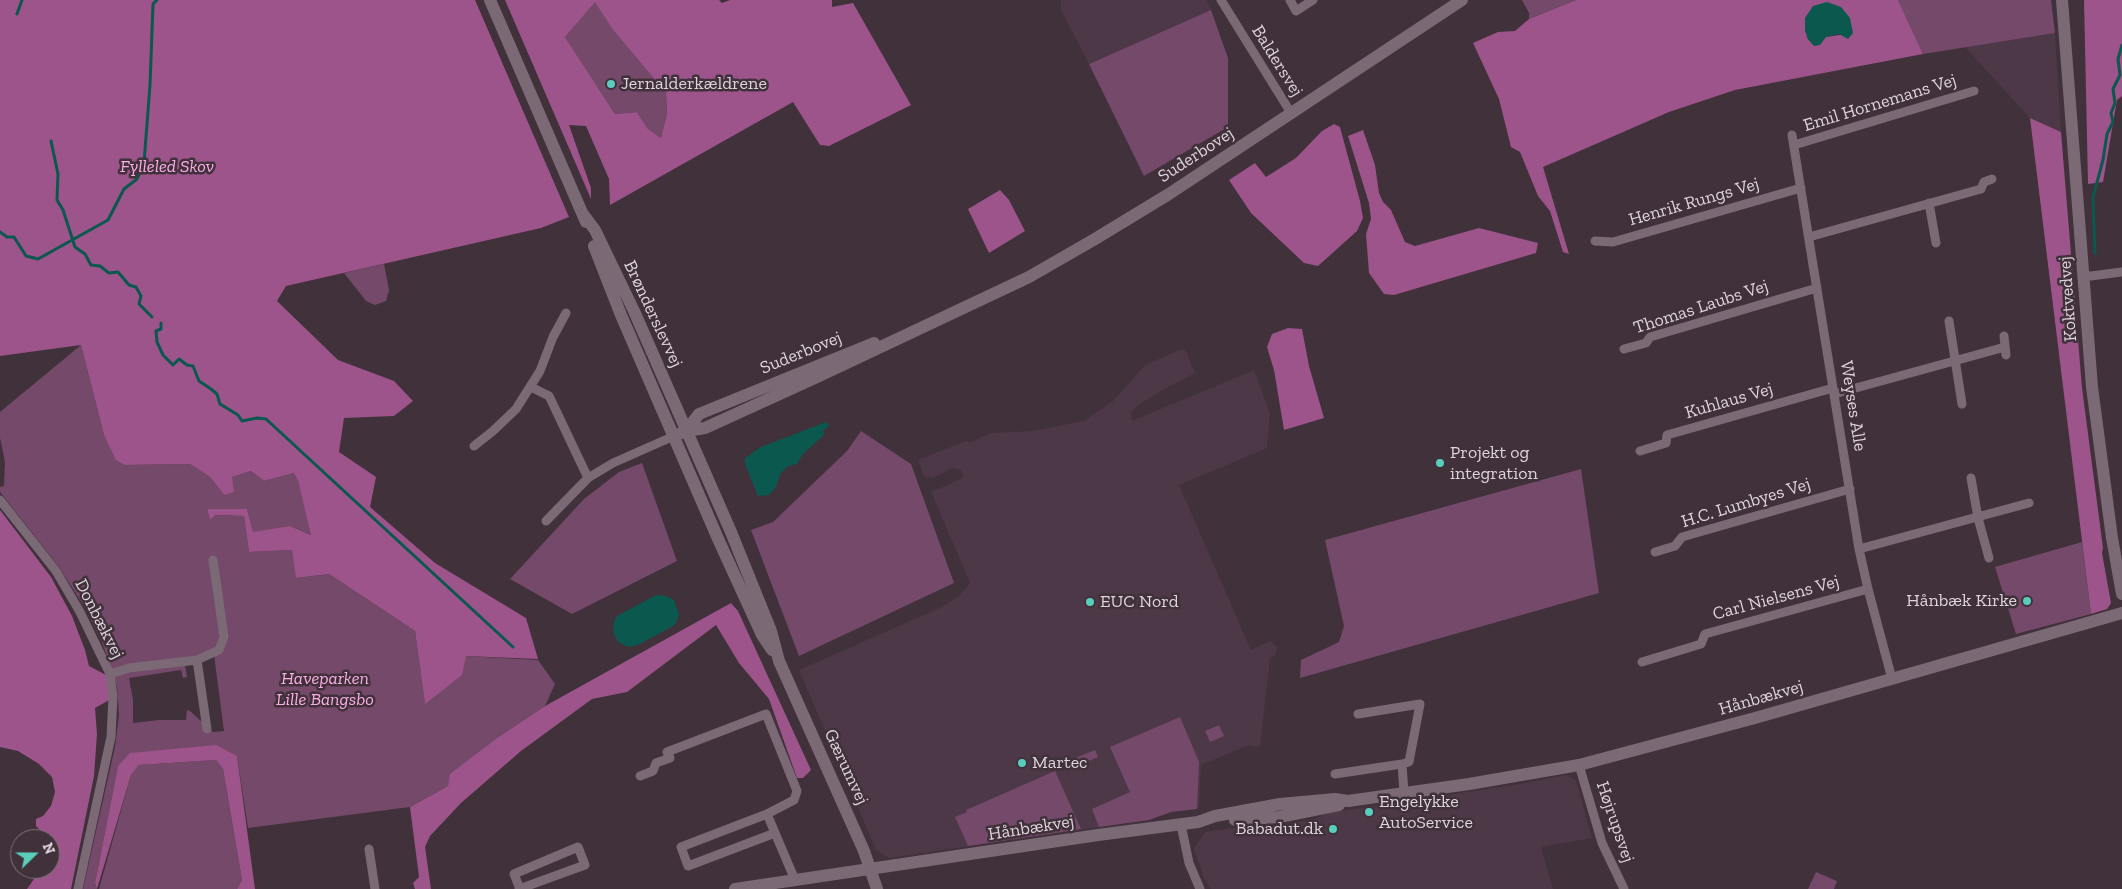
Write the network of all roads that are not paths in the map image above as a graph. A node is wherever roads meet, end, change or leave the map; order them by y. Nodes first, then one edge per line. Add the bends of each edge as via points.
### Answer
1 (490, 0) edge
2 (1221, 0) edge
3 (1290, 0) edge
4 (1313, 0) edge
5 (1462, 0) edge
6 (2062, 0) edge
7 (1974, 91) dead end
8 (1291, 113) junction
9 (1792, 135) dead end
10 (1794, 145) junction
11 (1992, 179) dead end
12 (1801, 188) junction
13 (1929, 203) junction
14 (583, 214) junction
15 (1809, 236) junction
16 (1595, 241) dead end
17 (1936, 243) dead end
18 (2122, 272) edge
19 (2084, 276) junction
20 (1817, 288) junction
21 (566, 313) dead end
22 (1949, 321) dead end
23 (2004, 336) dead end
24 (1624, 349) dead end
25 (1955, 361) junction
26 (531, 388) junction
27 (1834, 391) junction
28 (1962, 404) dead end
29 (686, 430) junction
30 (674, 436) junction
31 (474, 446) dead end
32 (1640, 451) dead end
33 (588, 478) junction
34 (1971, 478) dead end
35 (1850, 489) junction
36 (0, 500) edge
37 (2029, 503) dead end
38 (1978, 518) junction
39 (546, 521) dead end
40 (1859, 550) junction
41 (1655, 552) dead end
42 (1989, 558) dead end
43 (213, 560) dead end
44 (1868, 589) junction
45 (2122, 594) edge
46 (2122, 613) edge
47 (197, 660) junction
48 (779, 661) junction
49 (1642, 662) dead end
50 (110, 674) junction
51 (1892, 679) junction
52 (1358, 714) dead end
53 (207, 729) dead end
54 (1402, 764) junction
55 (1579, 765) junction
56 (1334, 774) dead end
57 (640, 776) dead end
58 (1404, 793) junction
59 (767, 814) junction
60 (1181, 825) junction
61 (776, 832) junction
62 (369, 849) dead end
63 (870, 870) junction
64 (795, 880) junction
65 (753, 888) edge
66 (78, 889) edge
67 (375, 889) edge
68 (519, 889) edge
69 (735, 889) edge
70 (877, 889) edge
71 (1200, 889) edge
72 (1624, 889) edge

1 - 14 street, Brønderslevvej
2 - 8 street, Baldersvej
3 - 4 street via 1296,11
5 - 8 street, Suderbovej
6 - 19 street, Koktvedvej
7 - 10 street, Emil Hornemans Vej
8 - 29 street, Suderbovej via 1095,239 1029,276 886,346 705,428
9 - 10 street, Weyses Alle
10 - 12 street, Weyses Alle
11 - 13 street via 1984,182 1981,189
12 - 15 street, Weyses Alle
12 - 16 street, Henrik Rungs Vej via 1613,242
13 - 15 street
13 - 17 street
14 - 29 street, Brønderslevvej via 595,230 634,311
14 - 30 street, Brønderslevvej via 621,315
15 - 20 street, Weyses Alle
18 - 19 street
19 - 45 street, Koktvedvej via 2092,387
20 - 24 street, Thomas Laubs Vej via 1650,337 1646,343
20 - 27 street, Weyses Alle
21 - 26 street
22 - 25 street
23 - 25 street via 2006,351
25 - 27 street
25 - 28 street
26 - 31 street via 516,409
26 - 33 street via 549,396
27 - 32 street, Kuhlaus Vej via 1667,435 1666,443
27 - 35 street, Weyses Alle
29 - 30 street, Suderbovej
29 - 48 street, Gærumvej via 771,631
30 - 33 street via 613,463
30 - 48 street, Gærumvej via 718,541 762,635
33 - 39 street
34 - 38 street
35 - 40 street, Weyses Alle
35 - 41 street, H.C. Lumbyes Vej via 1682,537 1675,546
36 - 50 street, Donbækvej via 56,571
37 - 38 street
38 - 40 street
38 - 42 street
40 - 44 street, Weyses Alle
43 - 47 street via 224,638 219,650
44 - 49 street, Carl Nielsens Vej via 1705,634 1701,644
44 - 51 street, Weyses Alle
46 - 51 street, Hånbækvej
47 - 50 street via 129,668
47 - 53 street
48 - 63 street, Gærumvej
50 - 66 street, Donbækvej via 113,696 111,737
51 - 55 street, Hånbækvej
52 - 54 street via 1420,704 1410,762
54 - 56 street
54 - 58 street
55 - 58 street, Hånbækvej
55 - 72 street, Højrupsvej via 1602,843
57 - 59 street via 653,771 656,763 670,758 668,752 766,714 796,791 794,800
58 - 60 street, Hånbækvej via 1348,801 1335,799 1280,804
59 - 61 street
59 - 61 street via 681,847 688,866
60 - 63 street, Hånbækvej
60 - 71 street via 1189,864
61 - 64 street
62 - 67 street
63 - 64 street, Hånbækvej
63 - 70 street, Gærumvej
64 - 65 street, Hånbækvej
65 - 69 street, Hånbækvej
68 - 68 street via 514,874 578,847 585,865

